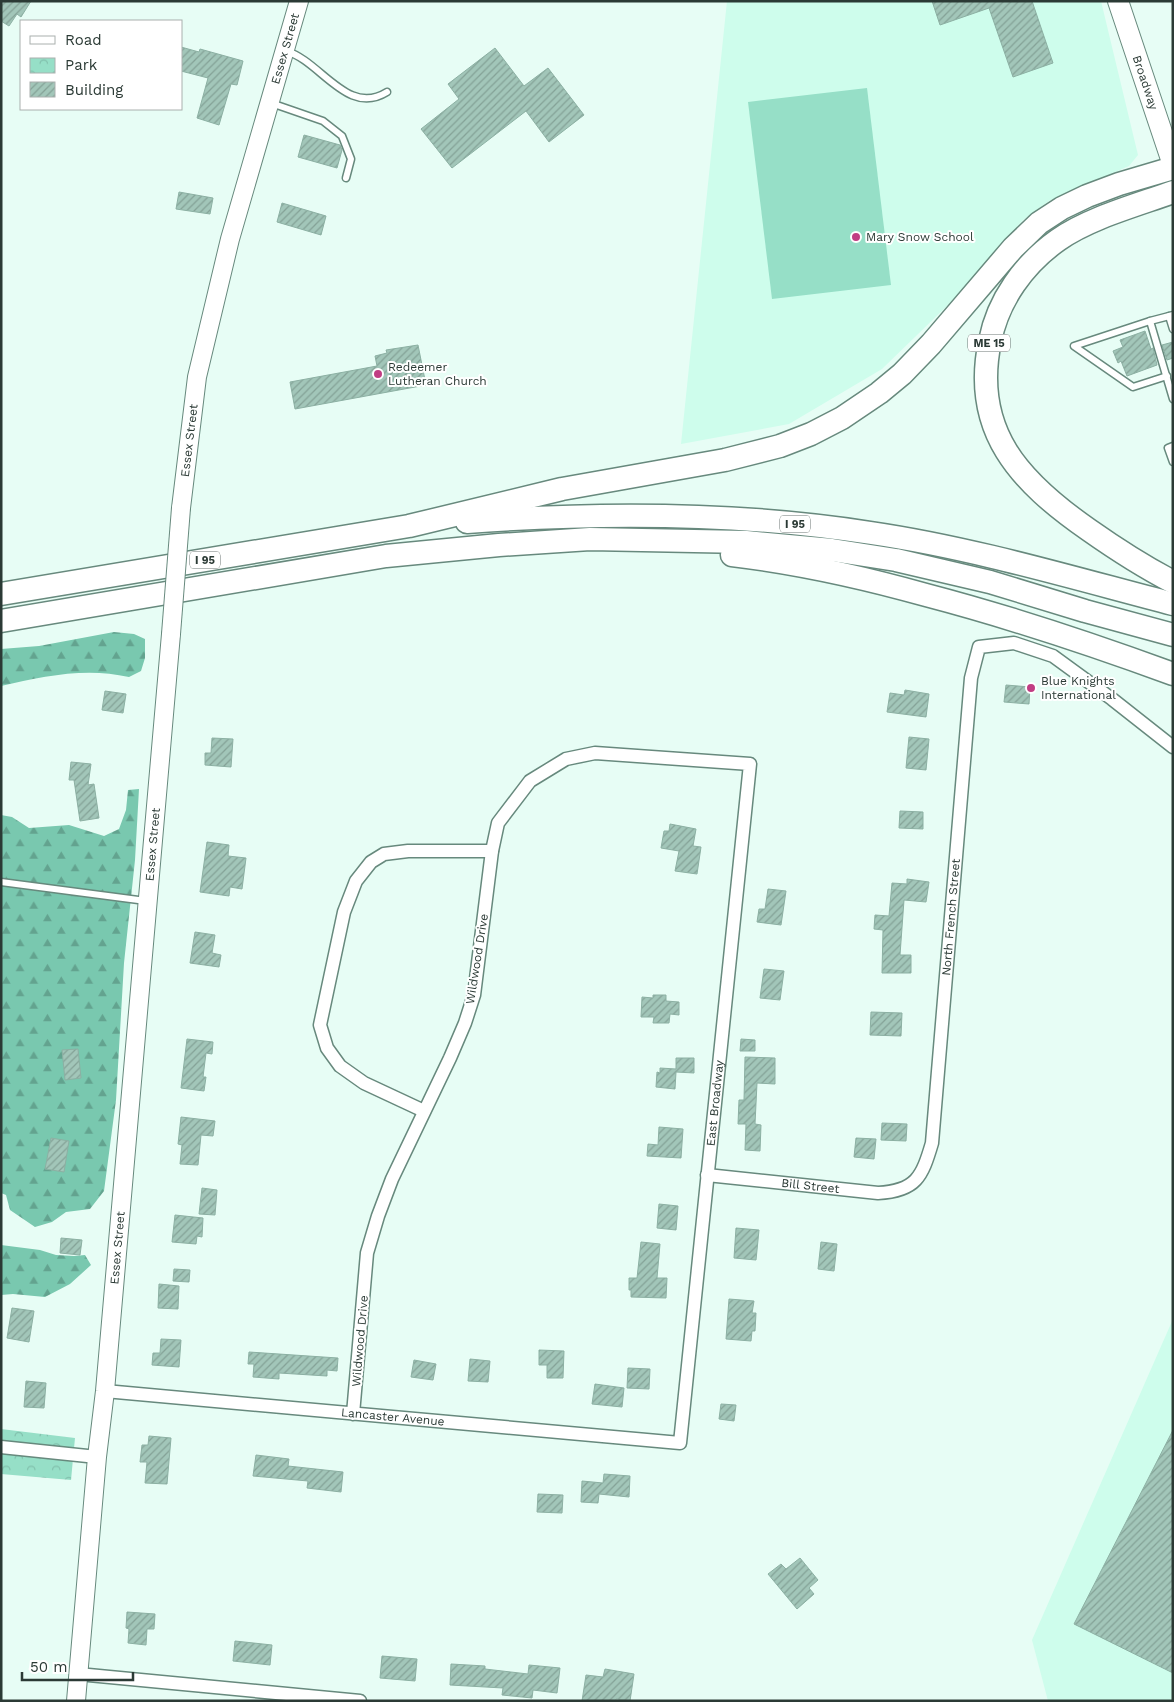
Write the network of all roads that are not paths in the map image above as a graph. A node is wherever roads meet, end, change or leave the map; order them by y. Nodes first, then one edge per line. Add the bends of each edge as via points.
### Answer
1 (299, 1) edge
2 (1118, 1) edge
3 (285, 50) junction
4 (387, 92) dead end
5 (270, 103) junction
6 (1173, 167) edge
7 (346, 178) dead end
8 (1173, 192) edge
9 (1171, 315) edge
10 (1150, 321) junction
11 (1173, 329) edge
12 (1166, 376) junction
13 (1173, 399) edge
14 (1173, 446) edge
15 (1173, 462) edge
16 (409, 526) junction
17 (694, 540) junction
18 (1173, 582) edge
19 (1, 594) edge
20 (1173, 604) edge
21 (1, 621) edge
22 (1173, 634) edge
23 (1173, 674) edge
24 (1173, 747) edge
25 (750, 764) joint
26 (492, 851) junction
27 (1, 882) edge
28 (147, 902) junction
29 (424, 1111) junction
30 (708, 1175) junction
31 (912, 1184) joint
32 (105, 1391) junction
33 (353, 1414) junction
34 (680, 1444) joint
35 (1, 1447) edge
36 (97, 1456) junction
37 (78, 1674) junction
38 (76, 1701) edge
39 (360, 1701) edge

1 - 3 street, Essex Street
2 - 6 main road, Broadway
3 - 4 lane via 305,59 349,94 374,99
3 - 5 street, Essex Street
5 - 7 lane via 323,121 342,136 351,159
5 - 28 street, Essex Street, bridge via 230,239 197,377 181,508
6 - 16 highway via 1087,196 1039,223 902,374 842,418 811,434 745,456 562,489
8 - 18 highway, ME 15 via 1085,225 1060,238 1039,255 1018,278 999,312 991,334 985,372 994,427 1007,452 1027,478 1063,511 1109,544
9 - 10 lane
9 - 11 lane
10 - 12 lane
10 - 12 lane via 1074,346 1132,387
12 - 13 lane
14 - 15 lane via 1168,448
16 - 19 highway, I 95
16 - 20 highway, I 95 via 520,518 656,516 734,518 808,525 870,532 952,548
17 - 21 highway, I 95 via 590,539 439,550
17 - 22 highway, I 95 via 780,544 896,560 990,582
17 - 23 highway via 730,555 861,577 998,614
24 - 31 street, North French Street via 1053,656 1014,643 979,647 970,678 932,1143 925,1167
25 - 26 street, Wildwood Drive via 595,753 566,759 530,781 519,794 498,823
25 - 30 street, East Broadway
26 - 29 street, Wildwood Drive via 474,995 465,1023
26 - 29 street via 384,854 371,862 356,881 344,912 320,1026 327,1048 340,1066 364,1083
27 - 28 lane
28 - 32 street, Essex Street
29 - 33 street, Wildwood Drive via 392,1179 368,1253
30 - 31 street, Bill Street via 878,1192 897,1192
30 - 34 street, East Broadway
32 - 33 street, Lancaster Avenue
32 - 36 street, Essex Street
33 - 34 street, Lancaster Avenue
35 - 36 street
36 - 37 street, Essex Street
37 - 38 street, Essex Street
37 - 39 street

